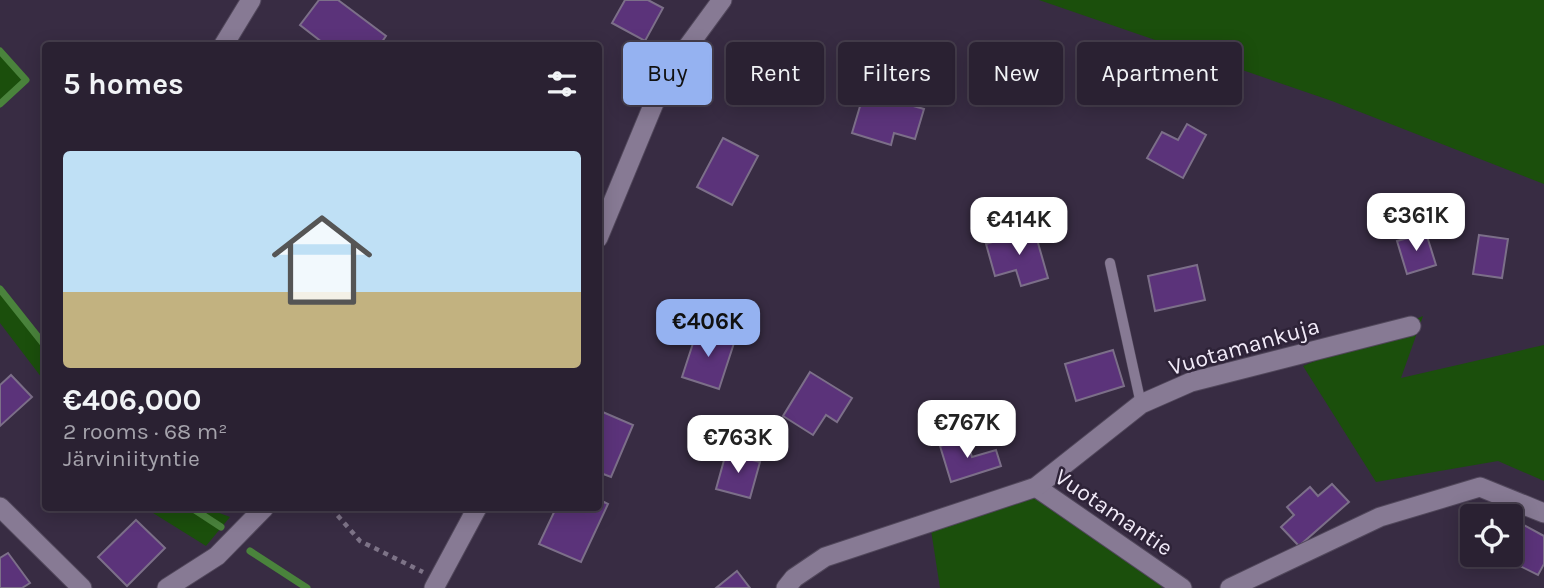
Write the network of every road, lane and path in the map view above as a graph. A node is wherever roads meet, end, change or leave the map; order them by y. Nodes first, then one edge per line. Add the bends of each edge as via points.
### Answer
1 (251, 0) edge
2 (722, 0) edge
3 (225, 42) edge
4 (602, 228) edge
5 (1110, 263) dead end
6 (1411, 326) dead end
7 (1141, 404) junction
8 (1036, 487) junction
9 (0, 507) edge
10 (261, 511) edge
11 (334, 511) edge
12 (475, 511) edge
13 (1544, 513) edge
14 (437, 584) edge
15 (82, 588) edge
16 (167, 588) edge
17 (786, 588) edge
18 (1182, 588) edge
19 (1230, 588) edge

1 - 3 street
2 - 4 street via 664,79
5 - 7 lane
6 - 7 street, Vuotamankuja via 1191,382
7 - 8 street, Vuotamankuja
8 - 17 street, Vuotamantie via 825,557
8 - 18 street, Vuotamantie
9 - 15 street
10 - 16 street via 217,556
11 - 14 path via 360,541
12 - 14 street
13 - 19 street via 1480,487 1380,517

